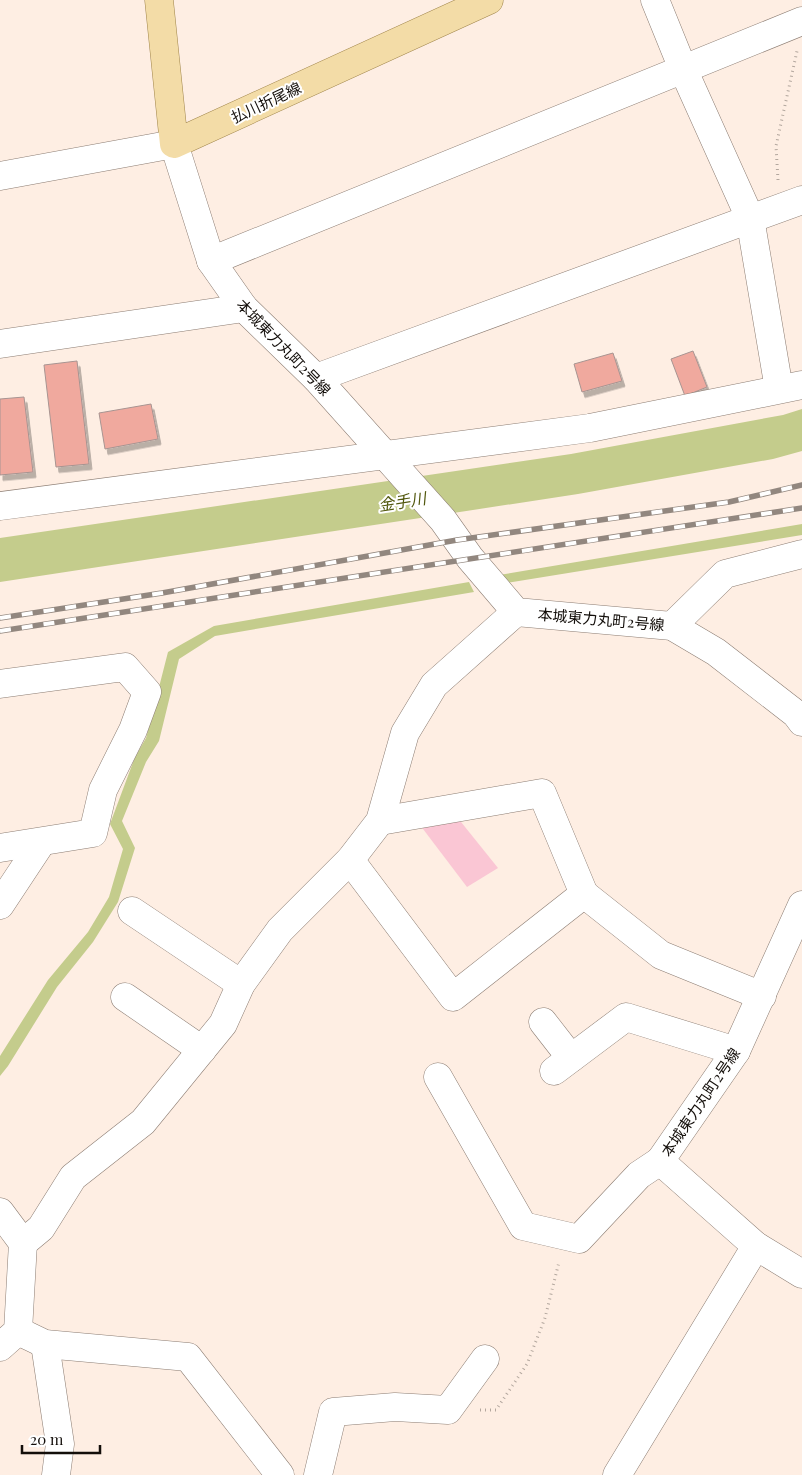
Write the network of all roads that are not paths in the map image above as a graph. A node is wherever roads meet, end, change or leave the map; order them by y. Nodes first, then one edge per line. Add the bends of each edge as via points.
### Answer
1 (159, 0) edge
2 (489, 0) edge
3 (655, 0) edge
4 (802, 20) edge
5 (684, 68) junction
6 (174, 144) junction
7 (0, 176) edge
8 (791, 204) edge
9 (750, 218) junction
10 (211, 261) junction
11 (244, 308) junction
12 (0, 344) edge
13 (316, 378) junction
14 (790, 387) edge
15 (384, 454) junction
16 (0, 506) edge
17 (802, 554) edge
18 (516, 612) junction
19 (672, 626) junction
20 (0, 684) edge
21 (802, 722) edge
22 (380, 821) junction
23 (40, 842) junction
24 (0, 848) edge
25 (350, 860) junction
26 (584, 894) junction
27 (0, 905) edge
28 (802, 905) edge
29 (132, 911) dead end
30 (241, 984) junction
31 (762, 996) junction
32 (125, 997) dead end
33 (543, 1022) dead end
34 (202, 1050) junction
35 (736, 1051) junction
36 (438, 1077) dead end
37 (660, 1161) junction
38 (0, 1212) edge
39 (23, 1243) junction
40 (756, 1246) junction
41 (802, 1274) edge
42 (9, 1339) edge
43 (45, 1344) junction
44 (485, 1358) dead end
45 (56, 1475) edge
46 (280, 1475) edge
47 (318, 1475) edge
48 (617, 1475) edge

1 - 6 main road
2 - 6 main road, 払川折尾線
3 - 5 street
4 - 5 street
5 - 9 street
5 - 10 street
6 - 7 street
6 - 10 street, 本城東力丸町2号線
8 - 9 street
9 - 13 street
9 - 14 street
10 - 11 street, 本城東力丸町2号線
11 - 12 street
11 - 13 street, 本城東力丸町2号線
13 - 15 street, 本城東力丸町2号線
14 - 15 street via 590,428
15 - 16 street
15 - 18 street, 本城東力丸町2号線 via 444,520 470,558
17 - 19 street via 725,574
18 - 19 street, 本城東力丸町2号線
18 - 22 street via 434,686 405,733
19 - 21 street, 本城東力丸町2号線 via 716,652
20 - 23 street via 125,666 147,692 133,730 102,790 93,833
22 - 25 street
22 - 26 street via 542,793
23 - 24 street
23 - 27 street
25 - 26 street via 454,997
25 - 30 street via 280,930
26 - 31 street via 661,955
28 - 31 street, 本城東力丸町2号線
29 - 30 street
30 - 34 street via 223,1024
31 - 35 street, 本城東力丸町2号線
32 - 34 street
33 - 35 street via 562,1064 626,1017
34 - 39 street via 143,1122 73,1177 41,1228
35 - 37 street, 本城東力丸町2号線
36 - 37 street via 523,1226 579,1239 639,1174
37 - 40 street, 本城東力丸町2号線
38 - 39 street
39 - 42 street
40 - 41 street, 本城東力丸町2号線
40 - 48 street
42 - 43 street
43 - 45 street via 60,1444
43 - 46 street via 188,1357
44 - 47 street via 448,1410 395,1407 333,1412

